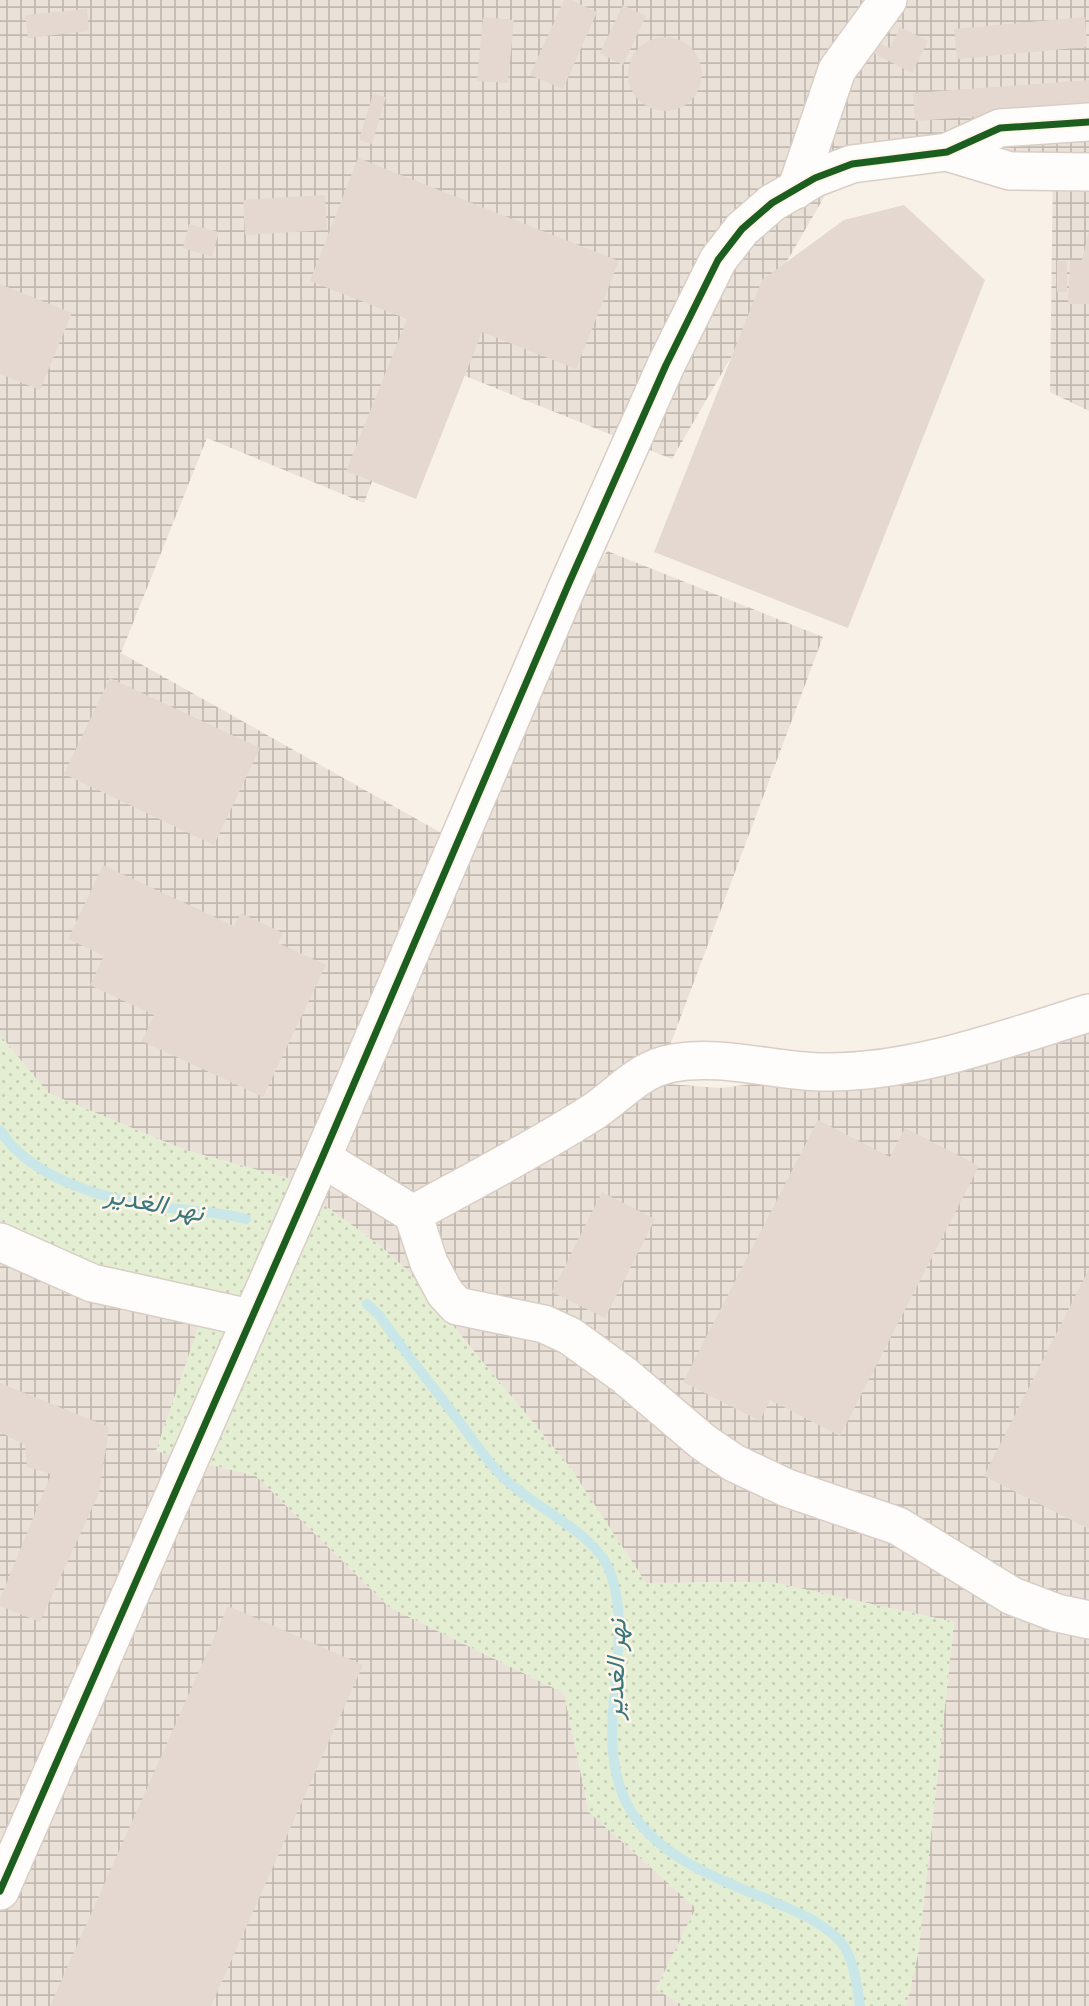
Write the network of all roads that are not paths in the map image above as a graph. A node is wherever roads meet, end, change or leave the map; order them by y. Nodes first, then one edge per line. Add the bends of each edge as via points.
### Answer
1 (866, 0) edge
2 (888, 0) edge
3 (837, 70) junction
4 (1089, 122) edge
5 (947, 152) junction
6 (1089, 172) edge
7 (796, 190) junction
8 (1089, 1013) edge
9 (322, 1158) junction
10 (413, 1214) junction
11 (0, 1242) edge
12 (250, 1318) junction
13 (1089, 1620) edge
14 (0, 1891) edge

1 - 3 street
2 - 3 street
3 - 7 street
4 - 5 street via 1000,128
5 - 6 street via 1010,171
5 - 7 street via 852,164
7 - 9 street via 742,229 718,260 666,365
8 - 10 street via 947,1054 879,1068 821,1072 675,1062 654,1068 594,1111
9 - 10 street
9 - 12 street
10 - 13 street via 429,1263 444,1293 457,1306 544,1324 570,1336 734,1463 787,1488 898,1526 1012,1596
11 - 12 street via 92,1283
12 - 14 street

